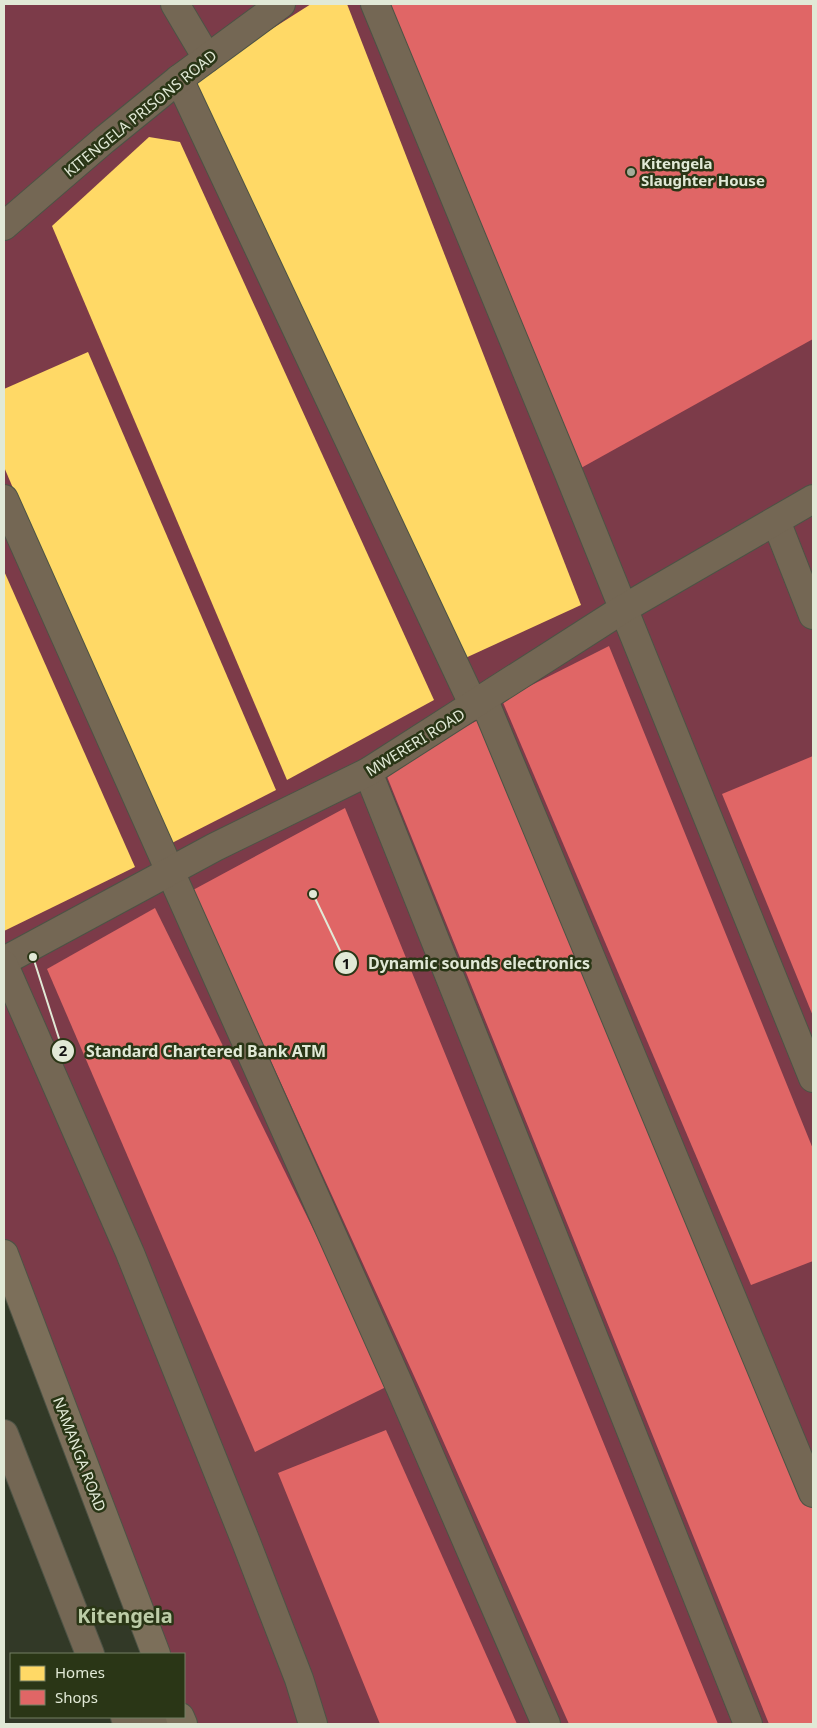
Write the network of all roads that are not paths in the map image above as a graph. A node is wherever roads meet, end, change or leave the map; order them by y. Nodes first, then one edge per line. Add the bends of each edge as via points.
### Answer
1 (175, 4) edge
2 (281, 4) edge
3 (375, 4) edge
4 (208, 58) junction
5 (179, 79) junction
6 (4, 226) edge
7 (4, 499) edge
8 (813, 499) edge
9 (776, 521) junction
10 (623, 608) junction
11 (813, 615) edge
12 (478, 702) junction
13 (368, 772) junction
14 (170, 871) junction
15 (4, 961) edge
16 (4, 965) edge
17 (813, 1078) edge
18 (4, 1254) edge
19 (4, 1434) edge
20 (813, 1493) edge
21 (90, 1653) edge
22 (156, 1653) edge
23 (127, 1718) edge
24 (170, 1718) edge
25 (140, 1724) edge
26 (155, 1724) edge
27 (313, 1724) edge
28 (546, 1724) edge
29 (748, 1724) edge

1 - 4 street
2 - 4 street, KITENGELA PRISONS ROAD
3 - 10 street
4 - 5 street, KITENGELA PRISONS ROAD
5 - 6 street, KITENGELA PRISONS ROAD
5 - 12 street
7 - 14 street
8 - 9 street, MWERERI ROAD
9 - 10 street, MWERERI ROAD
9 - 11 street
10 - 12 street, MWERERI ROAD
10 - 17 street
12 - 13 street, MWERERI ROAD
12 - 20 street
13 - 14 street, MWERERI ROAD
13 - 29 street
14 - 15 street, MWERERI ROAD
14 - 28 street
16 - 27 street via 130,1253 246,1542
18 - 22 highway, NAMANGA ROAD
19 - 21 street
23 - 25 street
24 - 26 street

